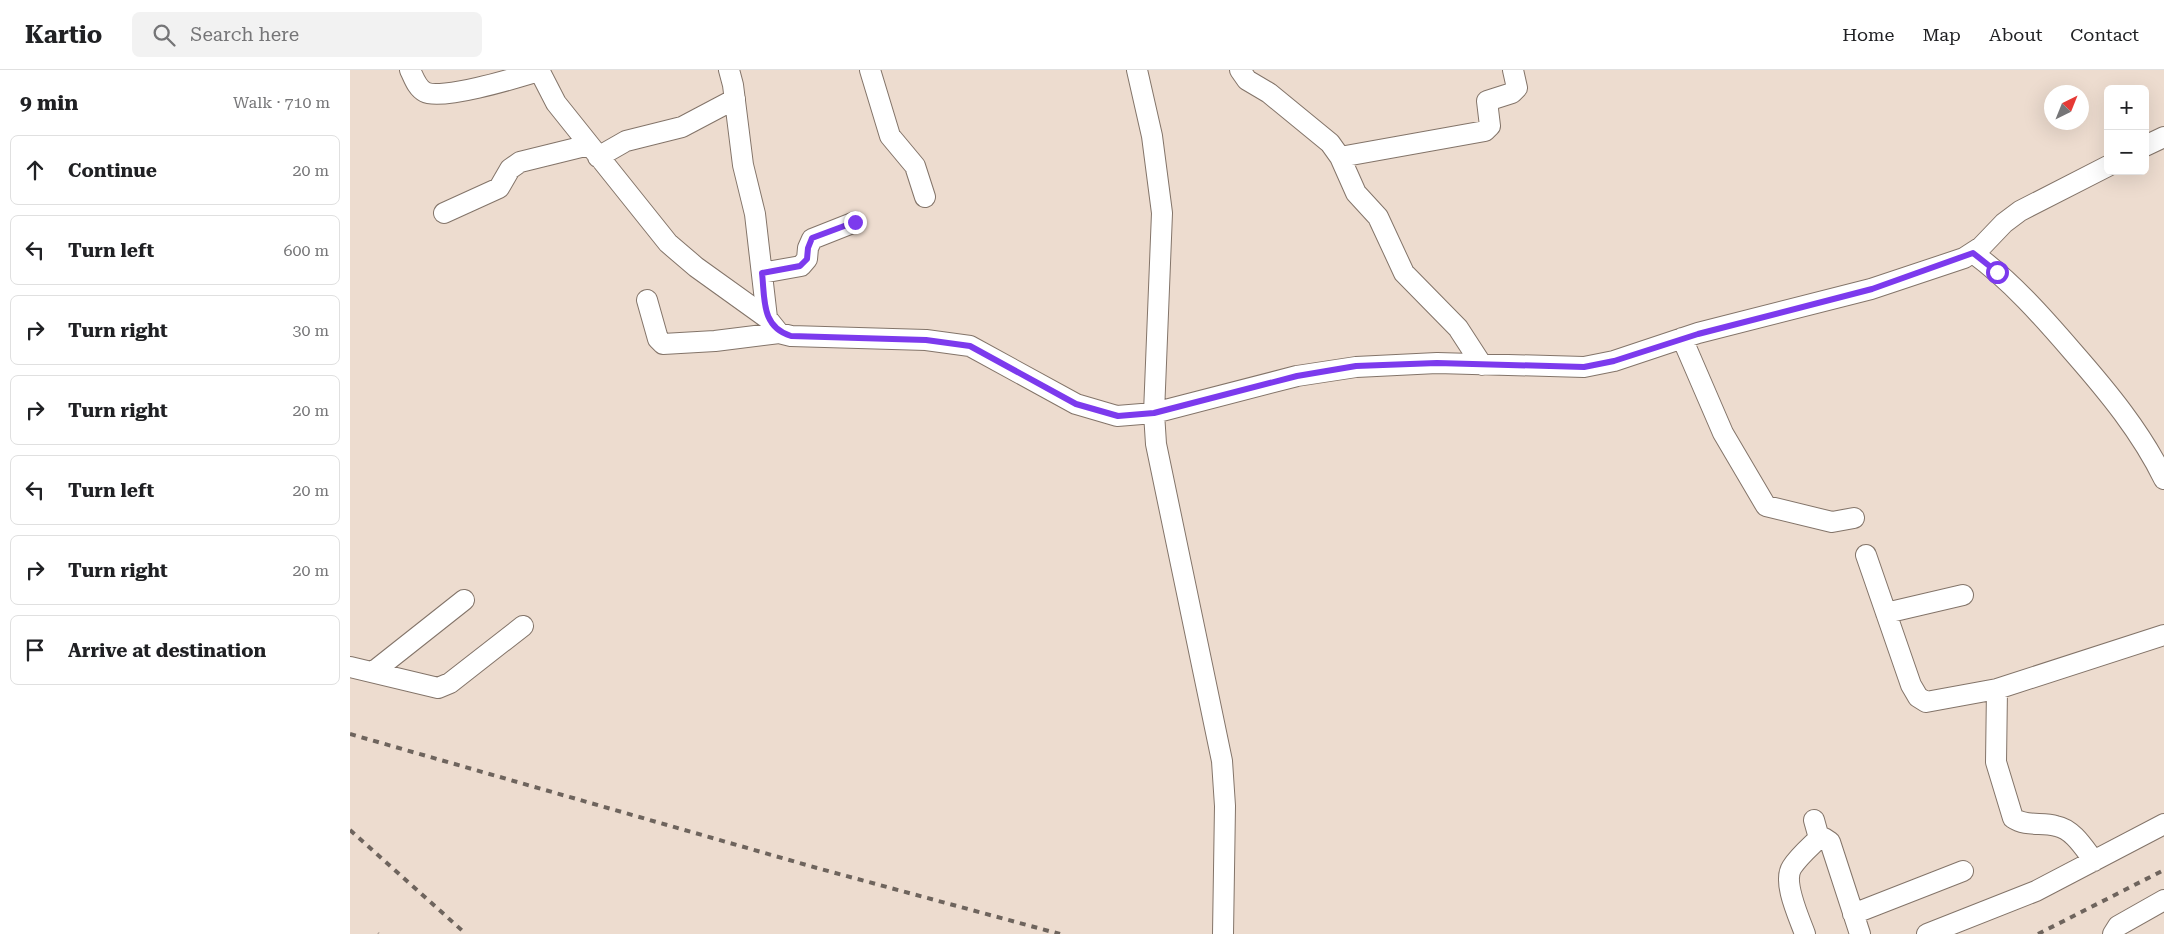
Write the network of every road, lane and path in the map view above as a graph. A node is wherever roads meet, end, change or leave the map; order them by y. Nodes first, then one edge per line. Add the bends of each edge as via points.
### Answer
1 (410, 70) edge
2 (870, 70) edge
3 (1137, 70) edge
4 (1240, 70) edge
5 (1513, 70) edge
6 (539, 71) edge
7 (733, 72) edge
8 (735, 99) junction
9 (2164, 137) edge
10 (2149, 144) edge
11 (593, 151) junction
12 (1340, 157) junction
13 (2104, 168) edge
14 (924, 197) dead end
15 (444, 213) dead end
16 (855, 222) dead end
17 (1973, 253) junction
18 (762, 273) junction
19 (647, 300) dead end
20 (773, 325) junction
21 (1682, 338) junction
22 (1482, 364) junction
23 (1154, 413) junction
24 (2164, 479) edge
25 (1854, 518) dead end
26 (1866, 555) dead end
27 (1963, 595) dead end
28 (464, 600) dead end
29 (1886, 613) junction
30 (523, 626) dead end
31 (2164, 635) edge
32 (350, 667) edge
33 (373, 672) junction
34 (1997, 689) junction
35 (2164, 824) edge
36 (2094, 860) junction
37 (1963, 871) dead end
38 (2164, 900) edge
39 (1853, 914) junction
40 (1223, 934) edge
41 (1805, 934) edge
42 (1860, 934) edge
43 (1926, 934) edge
44 (2113, 934) edge

1 - 6 street via 424,91 435,94
2 - 14 street via 890,136 914,166
3 - 23 street via 1152,136 1162,213
4 - 12 street via 1247,80 1269,93 1330,143
5 - 12 street via 1517,88 1512,93 1487,101 1490,126 1486,132
6 - 11 street via 556,103
7 - 8 street
8 - 11 street via 682,127
8 - 18 street via 740,149 755,214
9 - 10 street
11 - 15 street via 520,162 510,169 498,188
11 - 20 street via 668,243
12 - 22 street via 1356,193 1378,217 1404,273 1458,328
13 - 17 street via 2020,211
16 - 18 street via 812,238 807,259 800,266
17 - 21 street via 1872,289
17 - 24 street via 2035,308 2104,388 2148,448
18 - 20 street
19 - 20 street via 658,339 663,344 715,341
20 - 23 street via 791,336 926,340 970,346 1089,409 1118,416
21 - 22 street via 1614,361 1584,367
21 - 25 street via 1723,433 1764,504 1768,508 1830,522
22 - 23 street via 1410,363 1333,370 1297,376
23 - 40 street via 1156,444 1222,761 1225,806
26 - 29 street
27 - 29 street
28 - 33 street
29 - 34 street via 1918,697 1934,702
30 - 33 street via 444,686 432,688
31 - 34 street
32 - 33 street
34 - 36 street via 1996,762 2013,818 2019,822 2064,829
35 - 36 street
36 - 43 street via 2036,891
37 - 39 street
38 - 44 street via 2118,926
39 - 41 street via 1830,842 1816,829 1788,876
39 - 42 street

